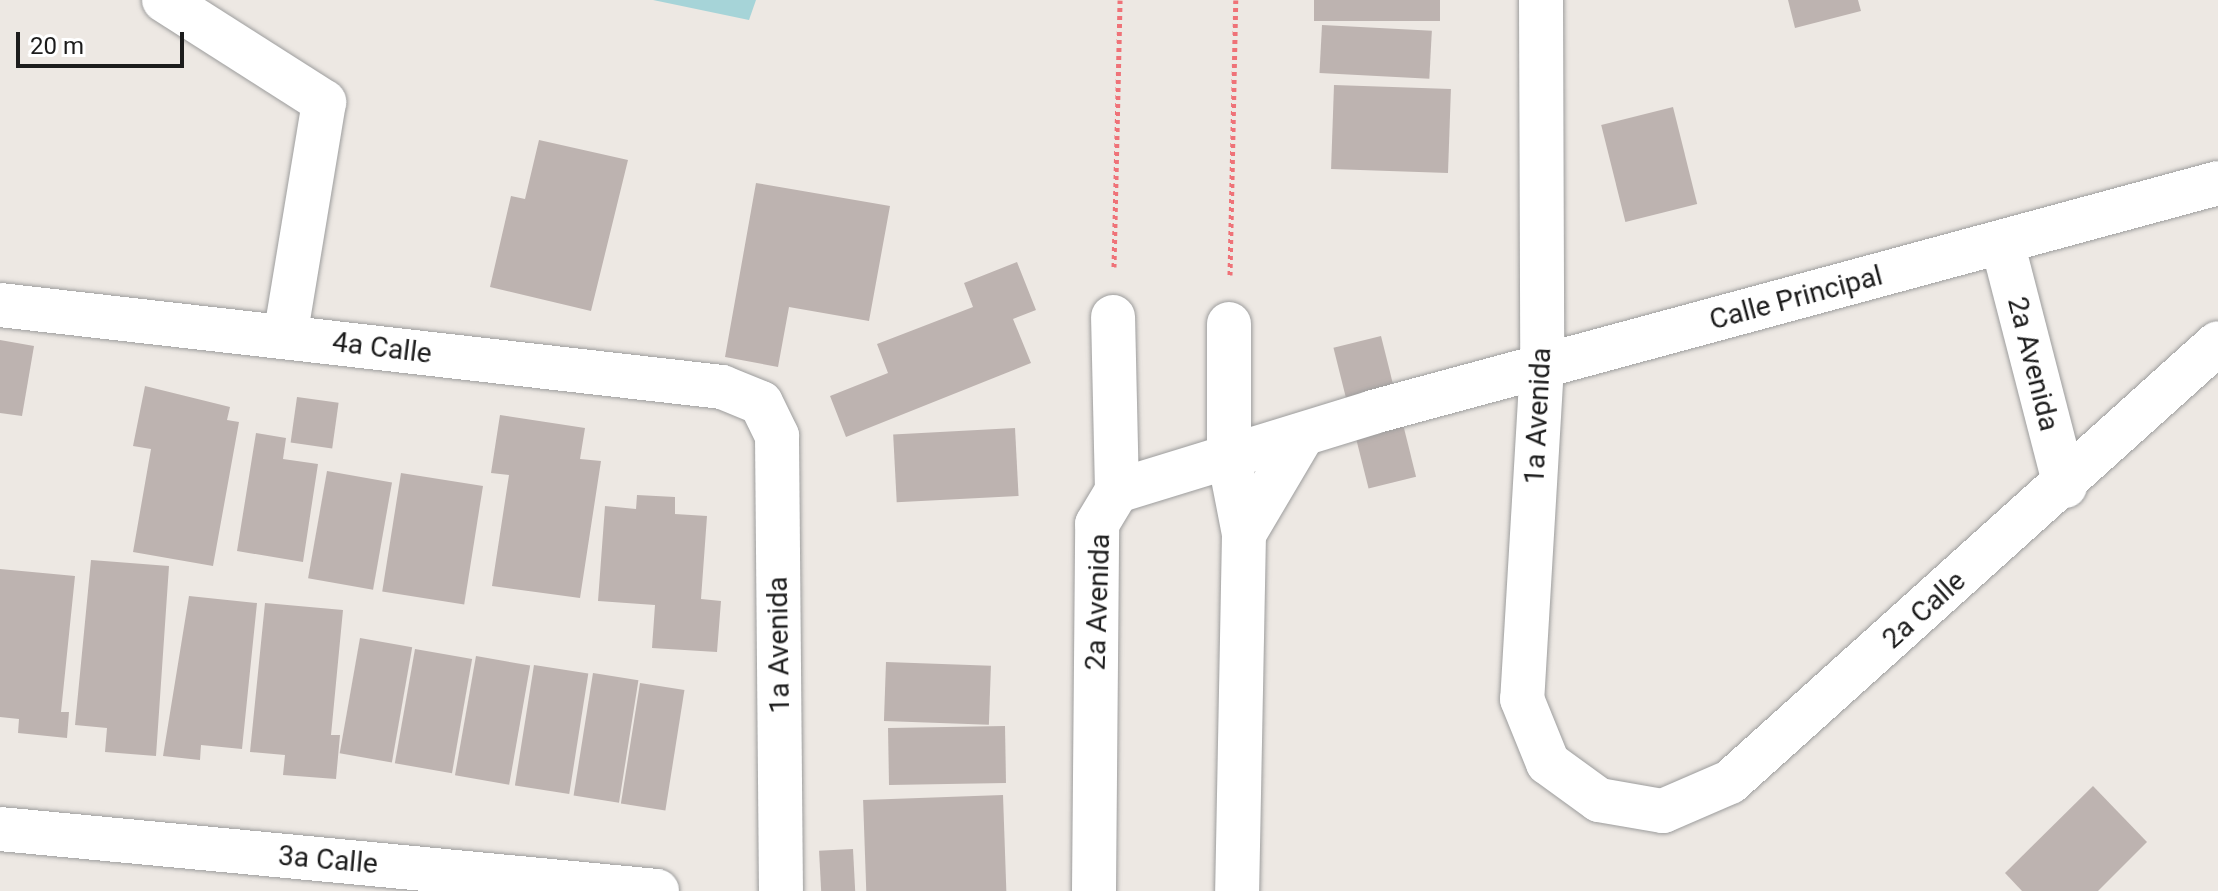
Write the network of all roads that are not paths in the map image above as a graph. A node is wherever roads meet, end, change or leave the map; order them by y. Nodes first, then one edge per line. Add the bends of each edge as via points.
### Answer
1 (164, 0) edge
2 (1541, 0) edge
3 (2218, 183) edge
4 (2002, 242) junction
5 (0, 305) edge
6 (1113, 317) road end
7 (1229, 324) road end
8 (285, 337) junction
9 (2218, 343) edge
10 (1542, 366) junction
11 (761, 403) joint
12 (1302, 436) junction
13 (1229, 457) junction
14 (2065, 486) junction
15 (1117, 491) junction
16 (1244, 534) junction
17 (1599, 800) joint
18 (0, 829) edge
19 (657, 891) edge
20 (781, 891) edge
21 (1094, 891) edge
22 (1237, 891) edge

1 - 8 street via 324,102
2 - 10 street, 1a Avenida
3 - 4 street, Calle Principal
4 - 10 street, Calle Principal
4 - 14 street, 2a Avenida
5 - 8 street, 4a Calle
6 - 15 street
7 - 13 street
8 - 11 street, 4a Calle via 722,387
9 - 14 street, 2a Calle
10 - 12 street, Calle Principal
10 - 17 street, 1a Avenida via 1522,699 1548,763
11 - 20 street, 1a Avenida via 777,436
12 - 13 street, Calle Principal
12 - 16 street
13 - 15 street, Calle Principal
13 - 16 street
14 - 17 street, 2a Calle via 1730,782 1663,811
15 - 21 street, 2a Avenida via 1097,524
16 - 22 street
18 - 19 street, 3a Calle

